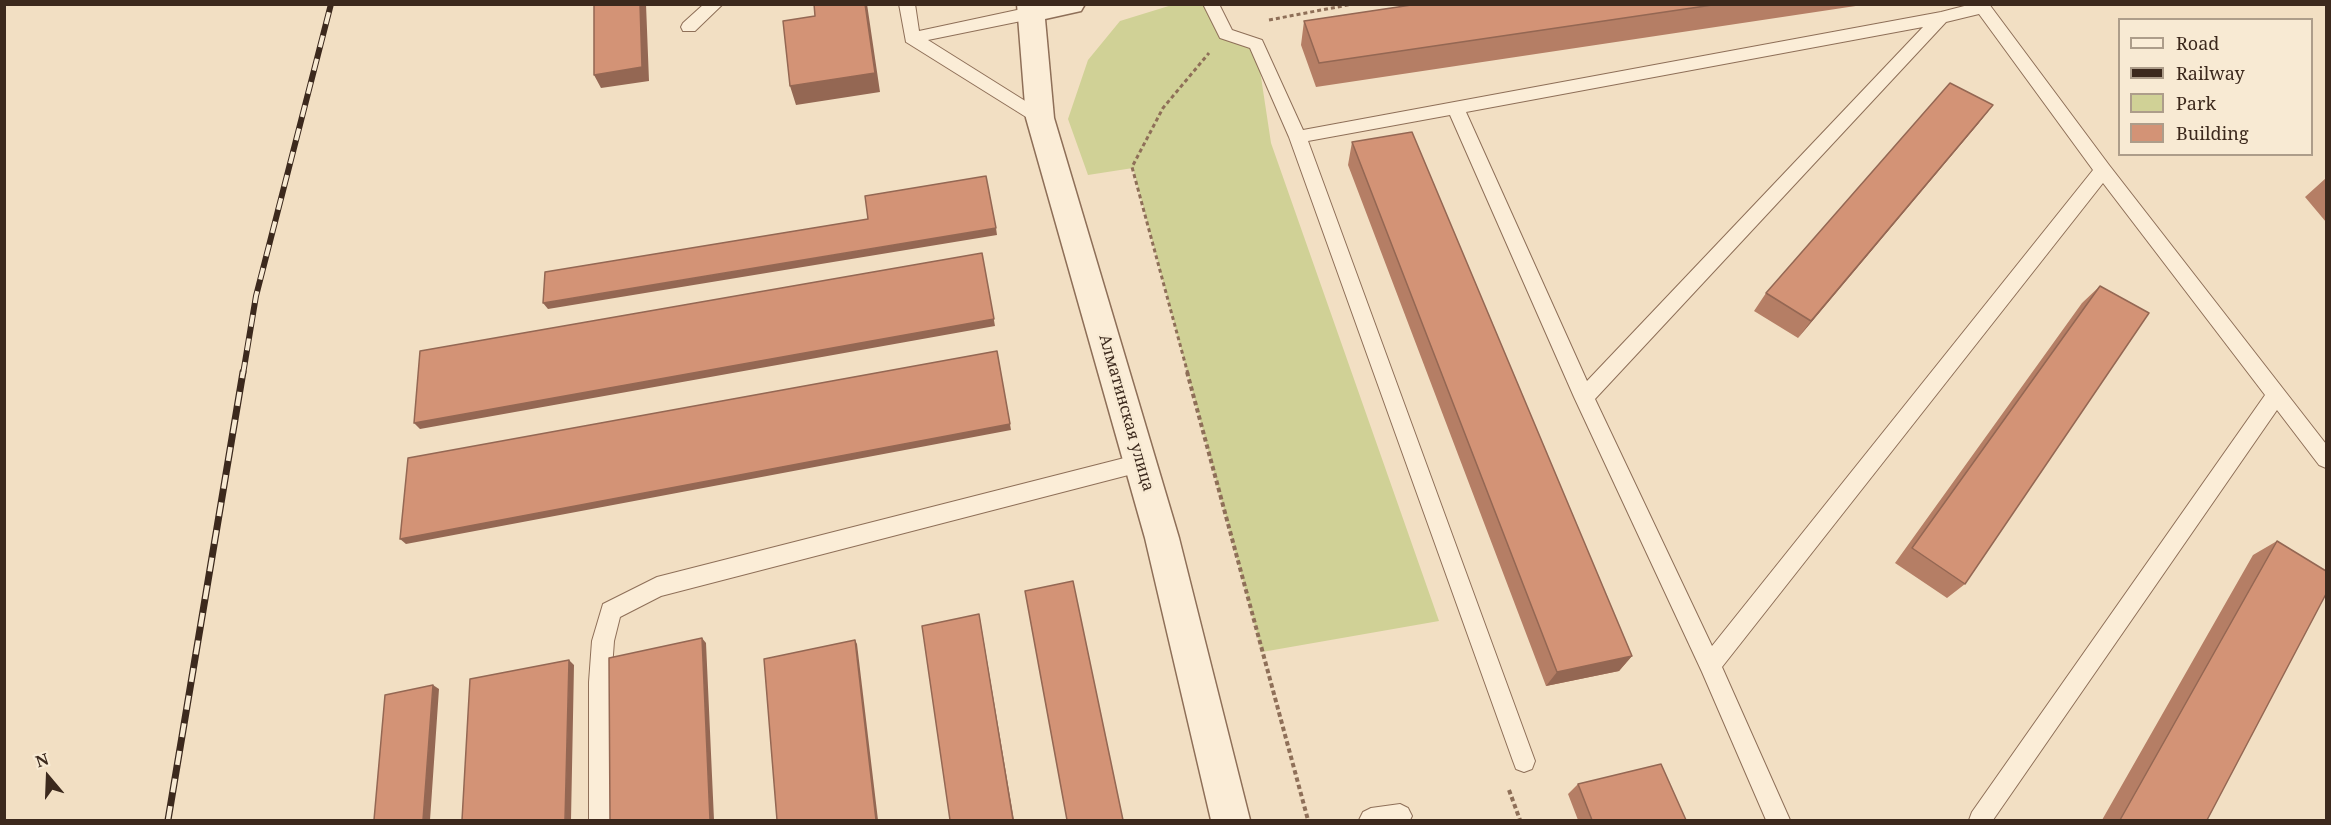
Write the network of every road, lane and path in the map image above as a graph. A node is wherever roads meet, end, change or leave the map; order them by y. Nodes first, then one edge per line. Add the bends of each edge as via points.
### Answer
1 (715, 4) edge
2 (907, 4) edge
3 (1072, 4) edge
4 (1211, 4) edge
5 (1981, 6) edge
6 (1031, 9) edge
7 (1941, 18) junction
8 (689, 27) dead end
9 (912, 38) junction
10 (1455, 107) junction
11 (1040, 117) junction
12 (1298, 137) junction
13 (1132, 167) dead end
14 (2103, 170) junction
15 (2276, 395) junction
16 (1584, 397) junction
17 (2326, 459) edge
18 (1140, 464) junction
19 (1710, 665) junction
20 (1524, 761) dead end
21 (1400, 816) dead end
22 (600, 820) edge
23 (1231, 820) edge
24 (1308, 820) edge
25 (1371, 820) edge
26 (1778, 820) edge
27 (1980, 820) edge

1 - 8 lane
2 - 9 lane
3 - 6 street
4 - 12 lane via 1226,34 1256,44
5 - 7 lane
5 - 14 lane
6 - 9 lane
6 - 11 street, Алматинская улица
7 - 10 lane
7 - 16 lane
9 - 11 lane
10 - 12 lane
10 - 16 lane
11 - 18 street, Алматинская улица
12 - 20 lane
13 - 24 path
14 - 15 lane
14 - 19 lane
15 - 17 lane
15 - 27 lane
16 - 19 lane
18 - 22 lane via 657,587 611,611 603,641 600,682
18 - 23 street, Алматинская улица
19 - 26 lane
21 - 25 lane

